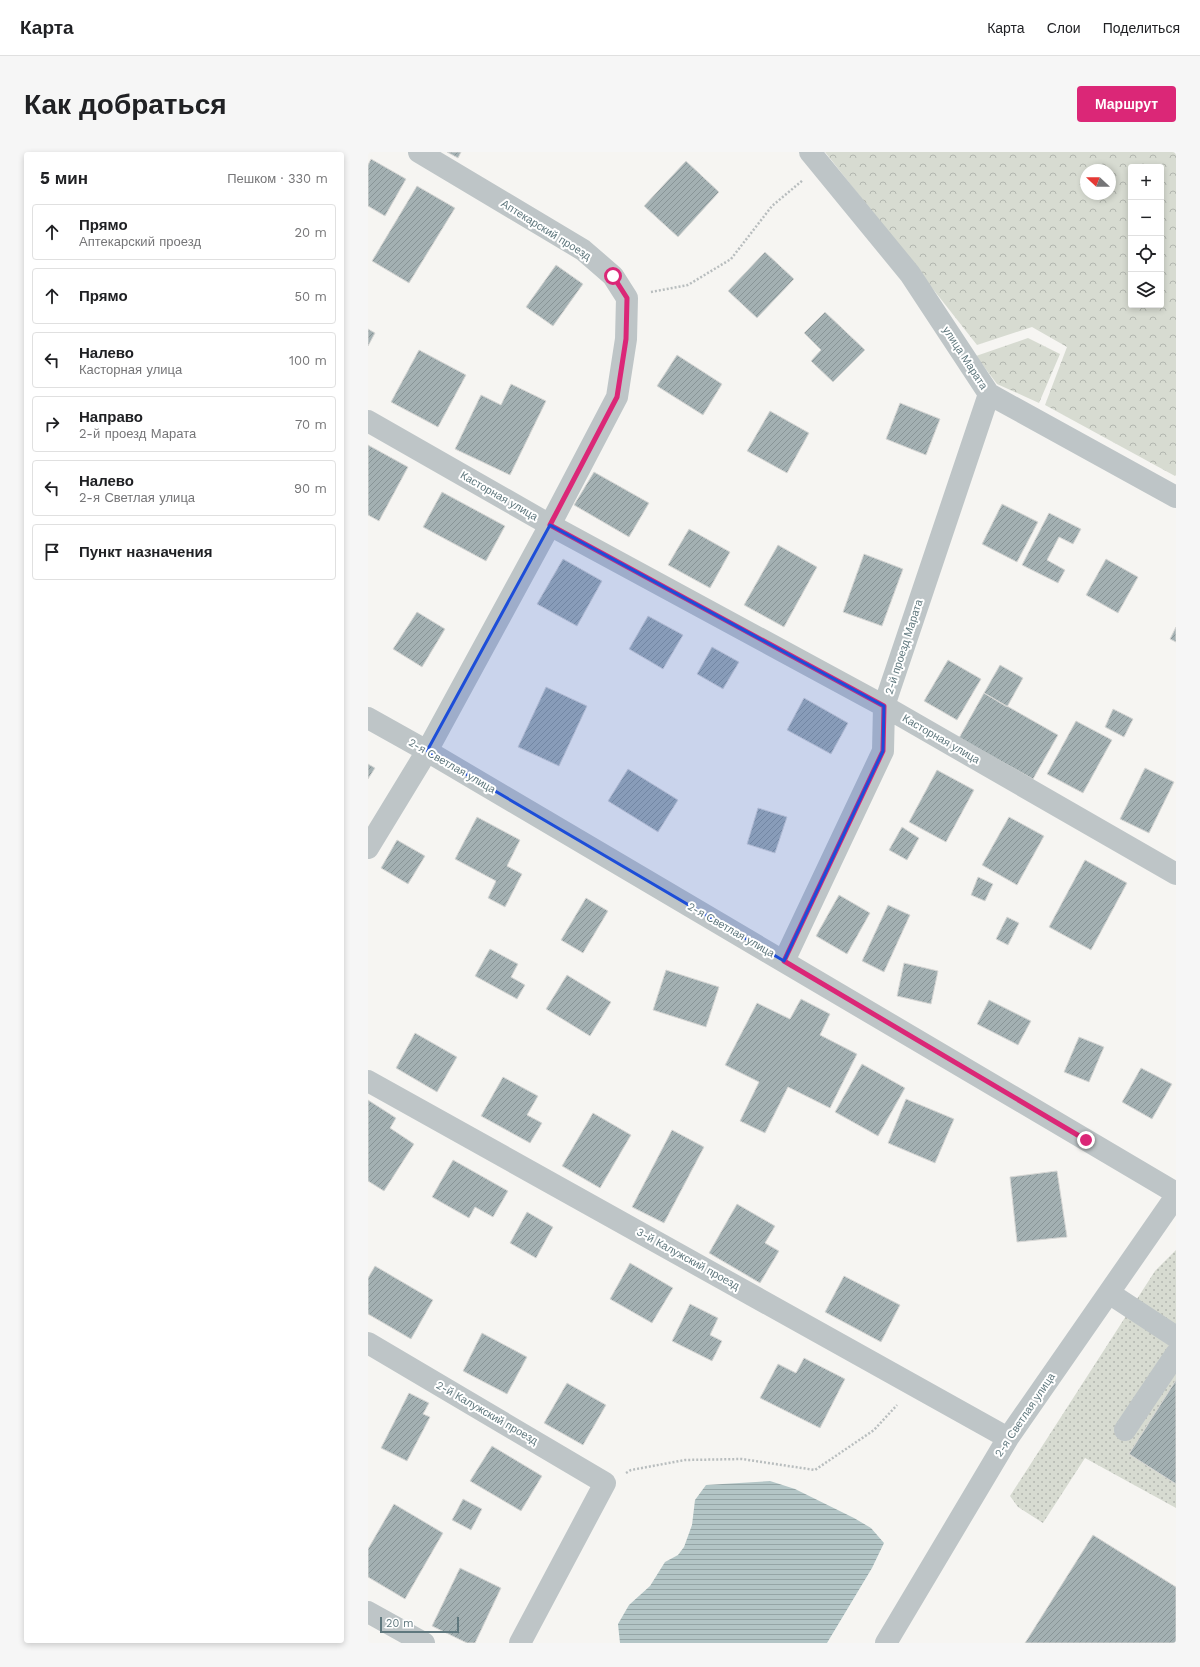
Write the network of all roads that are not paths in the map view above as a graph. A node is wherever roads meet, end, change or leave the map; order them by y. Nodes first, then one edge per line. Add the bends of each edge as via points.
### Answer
1 (419, 152) edge
2 (816, 158) edge
3 (988, 394) junction
4 (368, 421) edge
5 (1176, 497) edge
6 (550, 525) junction
7 (884, 706) junction
8 (368, 718) edge
9 (427, 751) junction
10 (368, 848) edge
11 (1176, 874) edge
12 (784, 961) junction
13 (368, 1081) edge
14 (1176, 1195) edge
15 (1109, 1292) junction
16 (1176, 1337) edge
17 (368, 1343) edge
18 (1176, 1354) edge
19 (1125, 1430) dead end
20 (1008, 1438) junction
21 (368, 1612) edge
22 (424, 1643) edge
23 (520, 1643) edge
24 (886, 1643) edge

1 - 6 street, Аптекарский проезд via 583,250 613,276 627,298 626,339 617,397
2 - 3 street, улица Марата via 910,274
3 - 5 street, улица Марата
3 - 7 street, 2-й проезд Марата
4 - 6 street, Касторная улица
6 - 7 street, Касторная улица
6 - 9 street
7 - 11 street, Касторная улица
7 - 12 street, 2-й проезд Марата via 883,751
8 - 9 street, 2-я Светлая улица
9 - 10 street
9 - 12 street, 2-я Светлая улица
12 - 14 street, 2-я Светлая улица
13 - 20 street, 3-й Калужский проезд
14 - 15 street, 2-я Светлая улица
15 - 16 street
15 - 20 street, 2-я Светлая улица
17 - 23 street, 2-й Калужский проезд via 605,1483
18 - 19 street
20 - 24 street, 2-я Светлая улица
21 - 22 street

